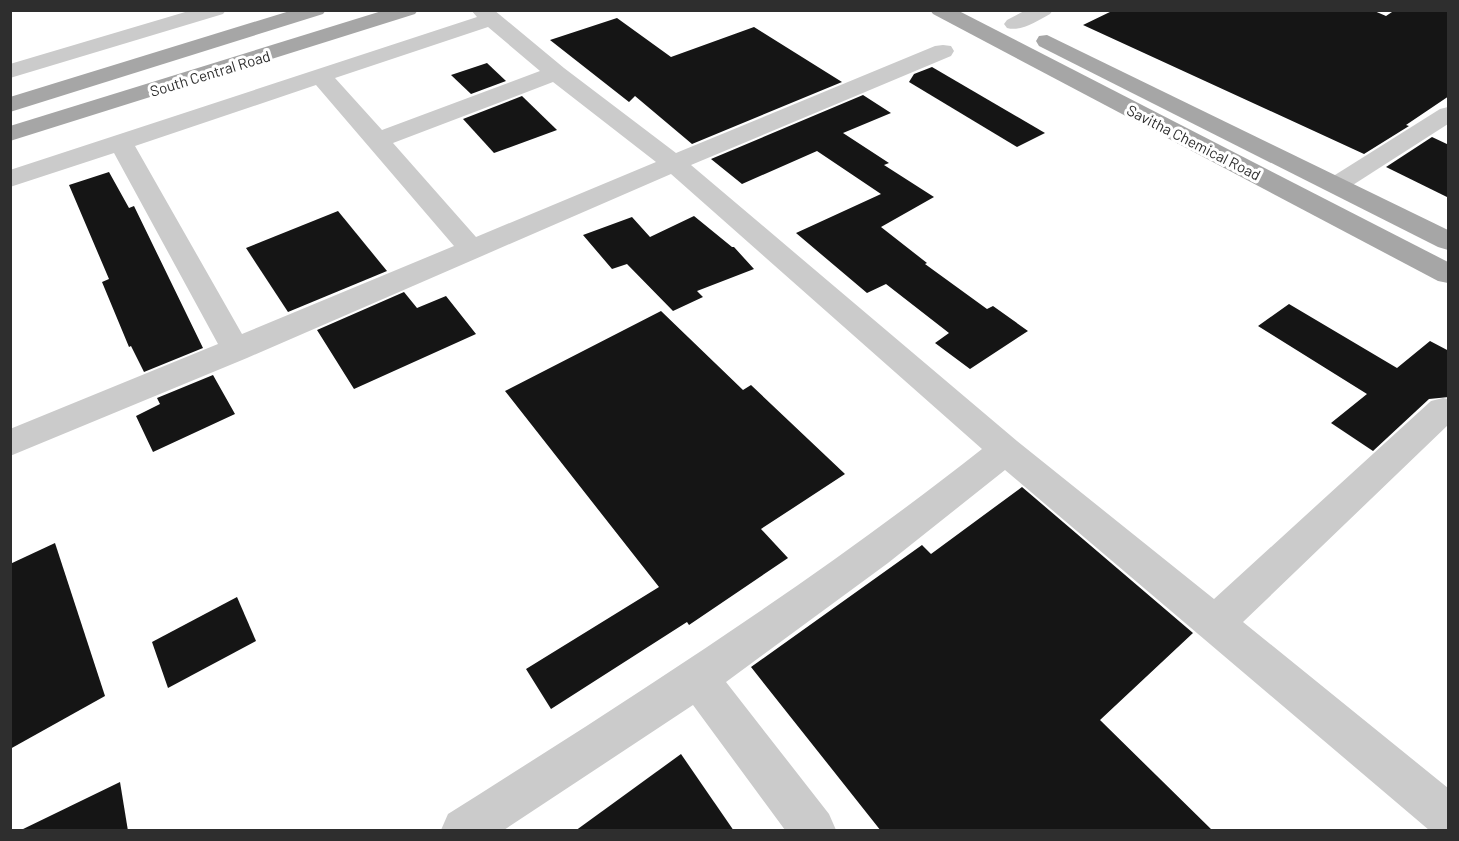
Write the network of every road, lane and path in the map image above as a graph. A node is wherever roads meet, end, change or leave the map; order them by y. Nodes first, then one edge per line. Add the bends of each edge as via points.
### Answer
1 (216, 10) edge
2 (316, 10) edge
3 (408, 10) edge
4 (940, 10) edge
5 (987, 10) edge
6 (1043, 10) edge
7 (187, 15) edge
8 (486, 15) edge
9 (1014, 24) junction
10 (943, 51) dead end
11 (10, 71) edge
12 (556, 73) junction
13 (321, 76) junction
14 (10, 105) edge
15 (1449, 114) edge
16 (10, 134) edge
17 (376, 141) junction
18 (121, 143) junction
19 (672, 162) junction
20 (10, 179) edge
21 (1336, 184) junction
22 (1449, 241) edge
23 (471, 248) junction
24 (1449, 274) edge
25 (236, 351) junction
26 (1443, 410) dead end
27 (10, 443) edge
28 (1005, 450) junction
29 (1215, 623) junction
30 (699, 679) junction
31 (1449, 817) edge
32 (464, 831) edge
33 (813, 831) edge

1 - 7 street
2 - 14 main road, South Central Road
3 - 16 main road, South Central Road
4 - 24 main road, Savitha Chemical Road
5 - 9 main road, Savitha Chemical Road
6 - 9 street
7 - 11 street
8 - 12 street
8 - 13 street
9 - 21 main road, Savitha Chemical Road
10 - 19 street
12 - 17 street
12 - 19 street
13 - 17 street
13 - 18 street
15 - 21 street
17 - 23 street
18 - 20 street
18 - 25 street
19 - 23 street
19 - 28 street
21 - 22 main road, Savitha Chemical Road
23 - 25 street
25 - 27 street
26 - 29 street
28 - 29 street
28 - 30 street via 943,502
29 - 31 street
30 - 32 street
30 - 33 street

